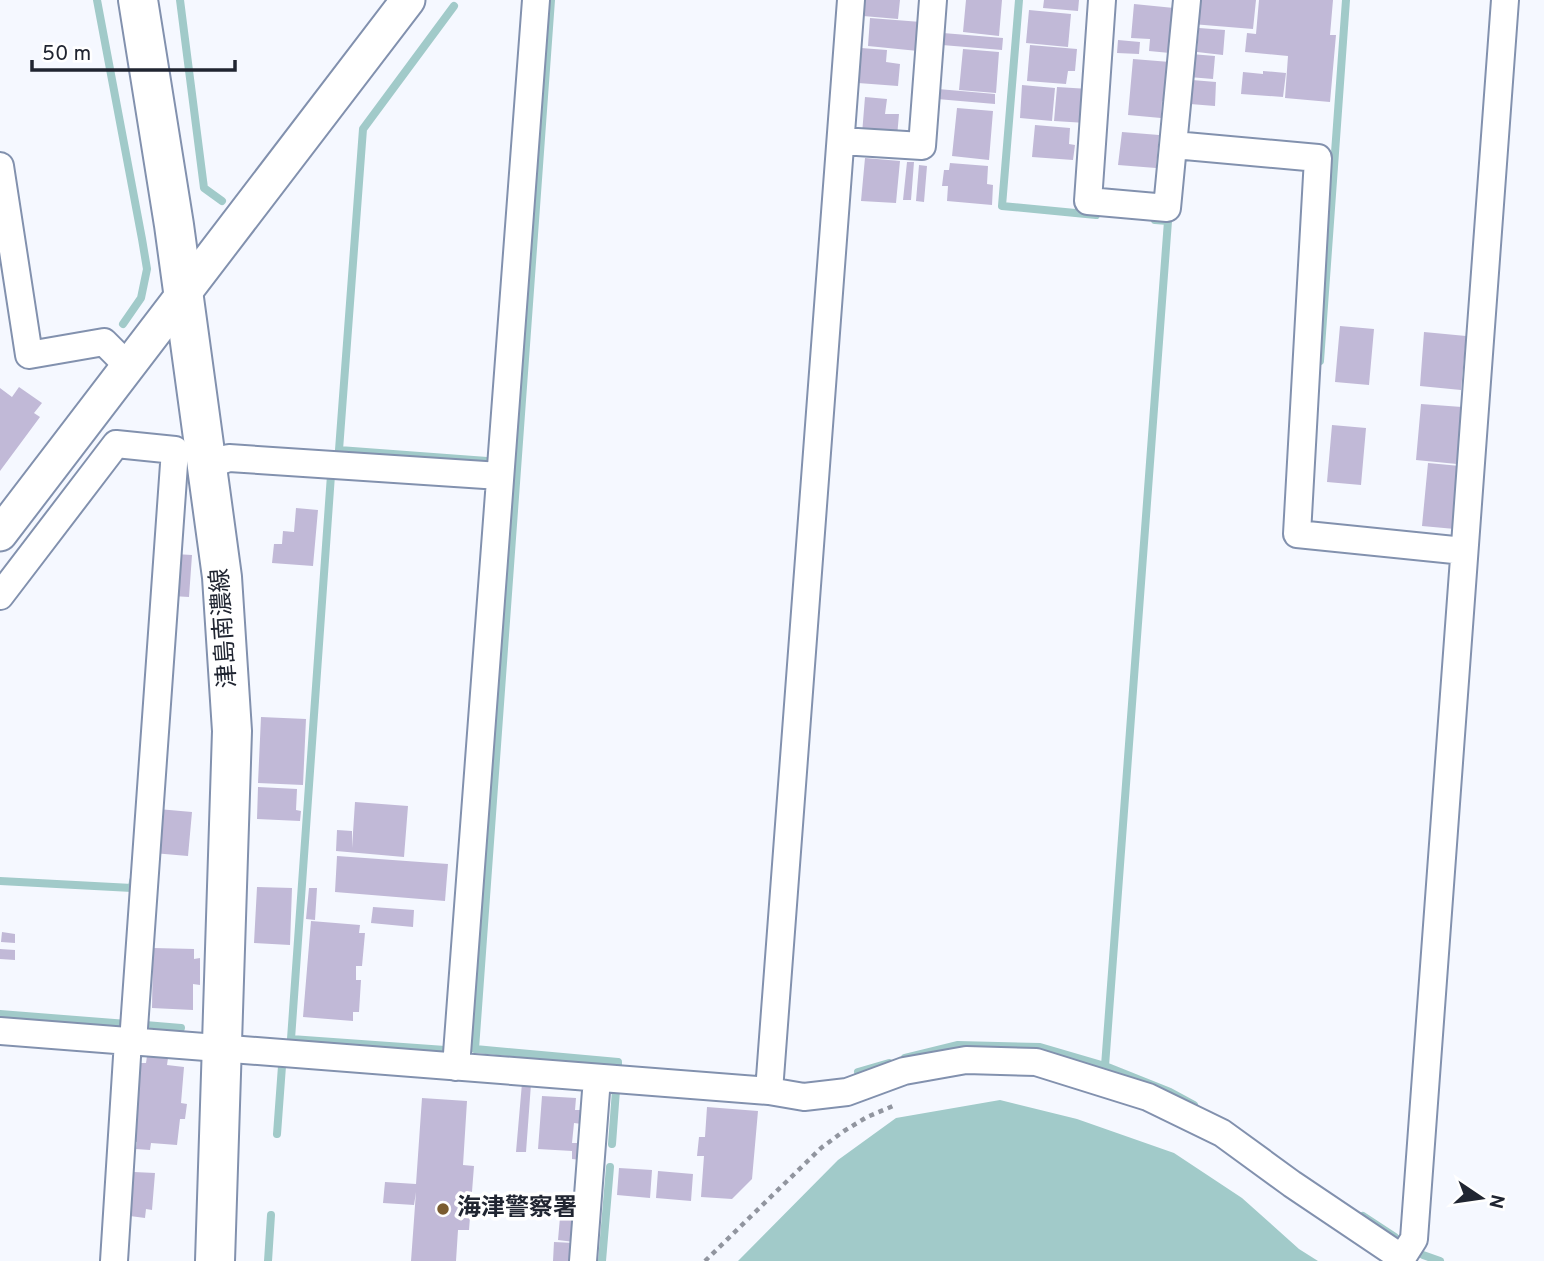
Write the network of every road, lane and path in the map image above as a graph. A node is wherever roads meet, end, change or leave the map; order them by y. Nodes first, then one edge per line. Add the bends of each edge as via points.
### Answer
1 (138, 0) edge
2 (408, 0) edge
3 (537, 0) edge
4 (852, 0) edge
5 (933, 0) edge
6 (1102, 0) edge
7 (1187, 0) edge
8 (1505, 0) edge
9 (841, 141) junction
10 (1174, 145) junction
11 (0, 166) edge
12 (183, 293) junction
13 (128, 366) junction
14 (207, 466) junction
15 (500, 476) junction
16 (0, 534) edge
17 (1464, 551) junction
18 (0, 596) edge
19 (0, 1031) edge
20 (130, 1042) junction
21 (221, 1049) junction
22 (456, 1067) junction
23 (597, 1078) junction
24 (769, 1091) junction
25 (904, 1102) dead end
26 (1404, 1260) edge
27 (114, 1261) edge
28 (215, 1261) edge
29 (583, 1261) edge
30 (705, 1261) edge

1 - 12 main road, 津島南濃線
2 - 12 street
3 - 15 street
4 - 9 street
5 - 9 street via 922,146
6 - 10 street via 1088,201 1167,208
7 - 10 street
8 - 17 street
9 - 24 street
10 - 17 street via 1318,158 1297,534
11 - 13 street via 29,355 104,342
12 - 13 street
12 - 14 main road, 津島南濃線
13 - 16 street
14 - 15 street via 229,458
14 - 21 main road, 津島南濃線 via 222,577 232,730
15 - 22 street
17 - 26 street via 1414,1239
18 - 20 street via 116,444 175,450
19 - 20 street
20 - 21 street
20 - 27 street
21 - 22 street
21 - 28 main road, 津島南濃線
22 - 23 street
23 - 24 street
23 - 29 street
24 - 26 street via 804,1097 847,1092 904,1071 966,1060 1036,1062 1148,1097 1222,1133
25 - 30 path via 867,1117 821,1148

